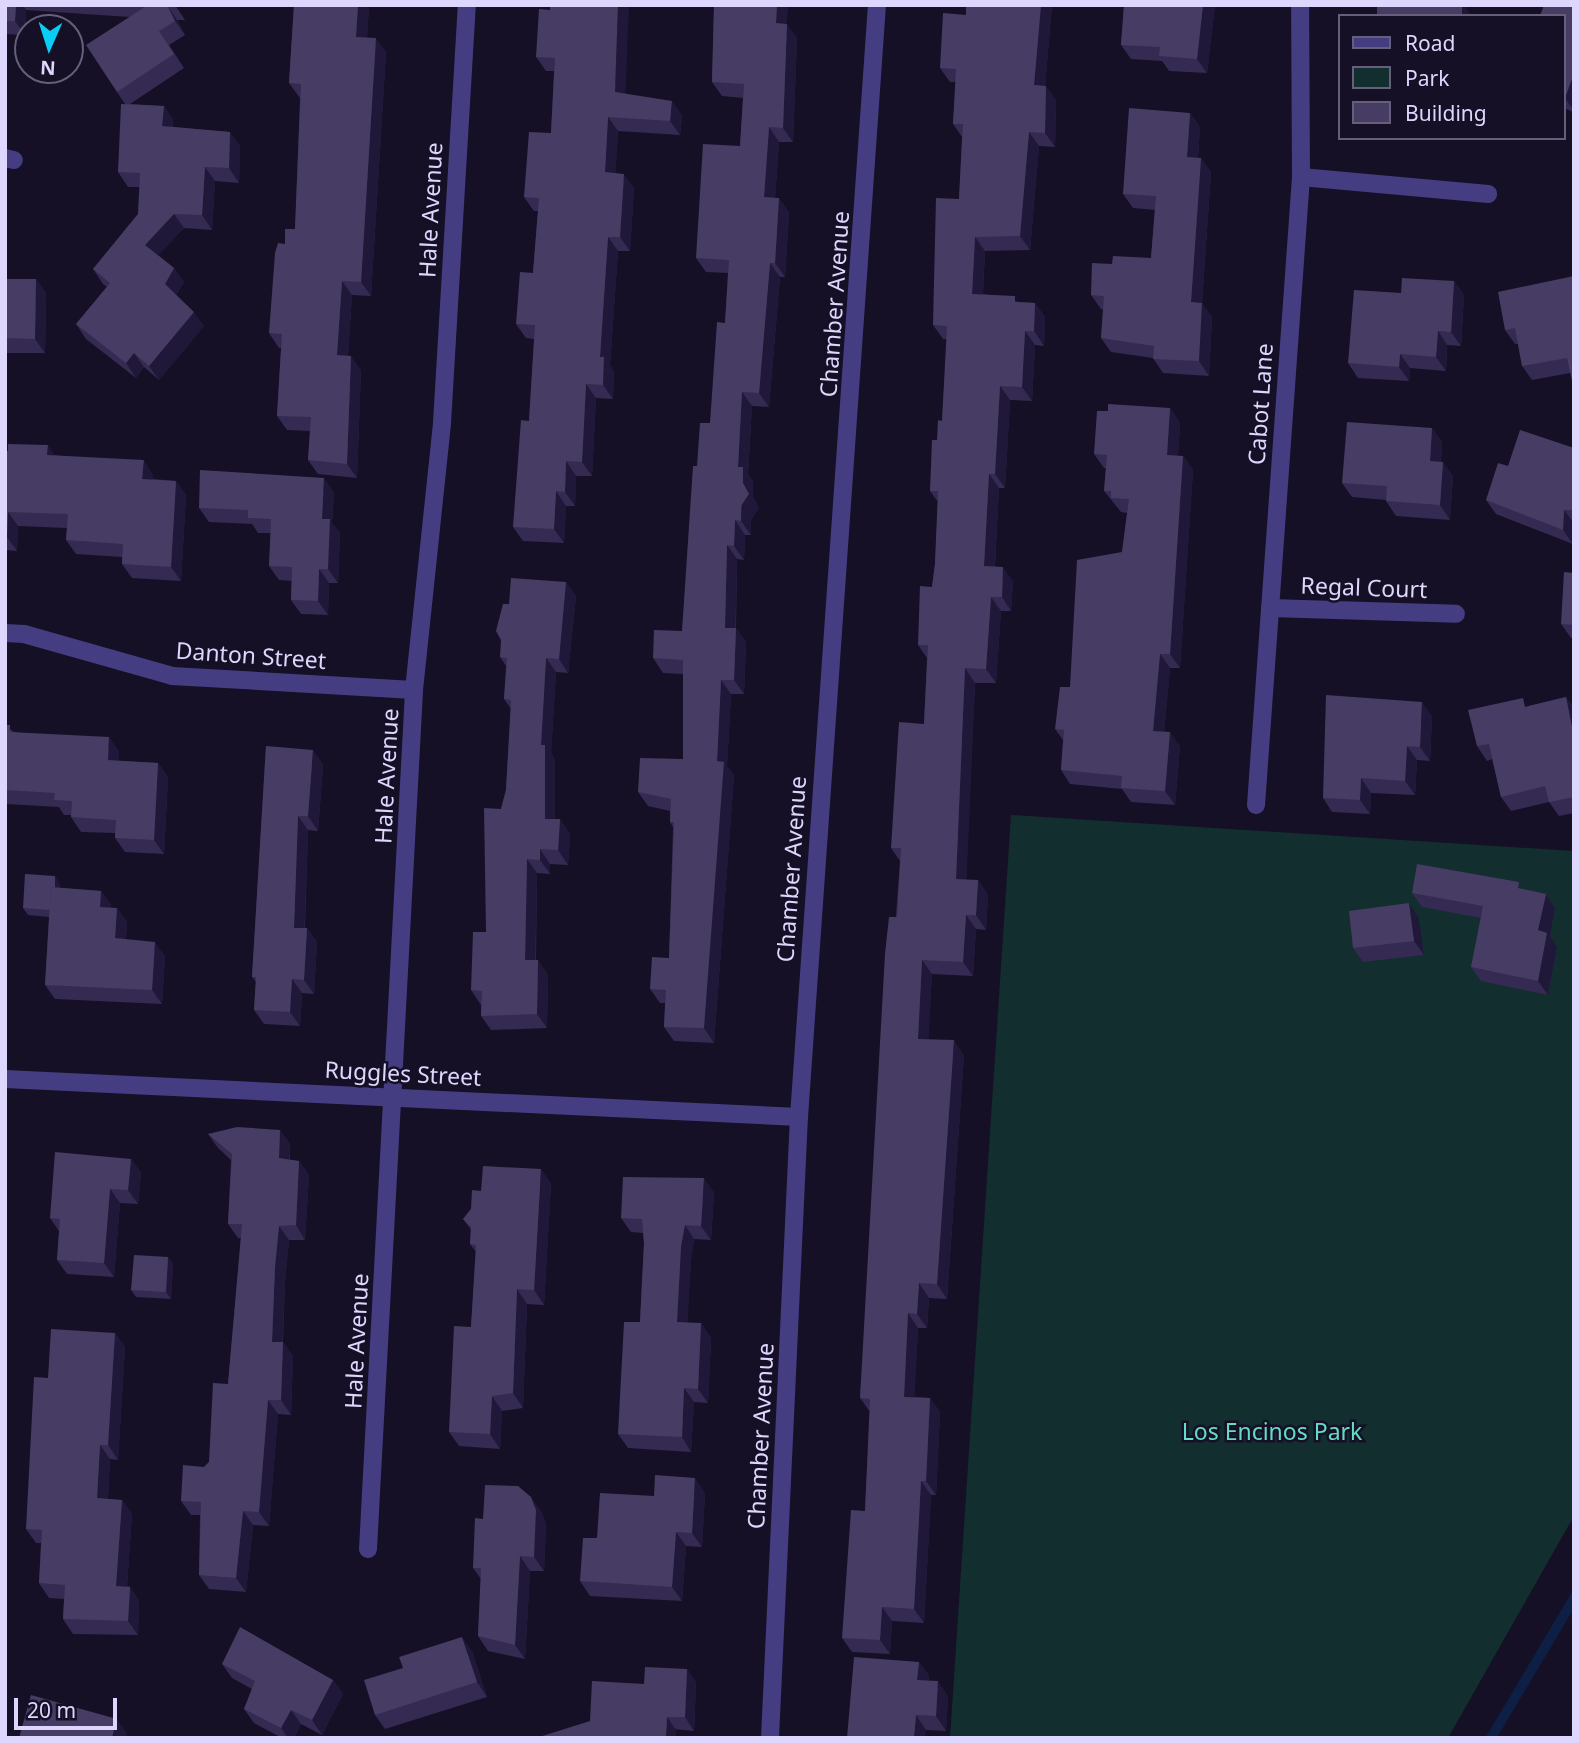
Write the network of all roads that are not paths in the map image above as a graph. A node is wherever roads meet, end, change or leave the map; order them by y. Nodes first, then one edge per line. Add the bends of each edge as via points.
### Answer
1 (467, 5) edge
2 (877, 5) edge
3 (1300, 5) edge
4 (1301, 177) junction
5 (1488, 194) dead end
6 (1270, 608) junction
7 (1456, 614) dead end
8 (5, 633) edge
9 (414, 690) junction
10 (1256, 805) dead end
11 (5, 1079) edge
12 (395, 1097) junction
13 (799, 1117) junction
14 (368, 1549) dead end
15 (770, 1738) edge

1 - 9 street, Hale Avenue via 442,423
2 - 13 street, Chamber Avenue
3 - 4 street, Cabot Lane
4 - 5 street
4 - 6 street, Cabot Lane
6 - 7 street, Regal Court
6 - 10 street, Cabot Lane
8 - 9 street, Danton Street via 24,634 172,676
9 - 12 street, Hale Avenue
11 - 12 street, Ruggles Street
12 - 13 street, Ruggles Street
12 - 14 street, Hale Avenue
13 - 15 street, Chamber Avenue

